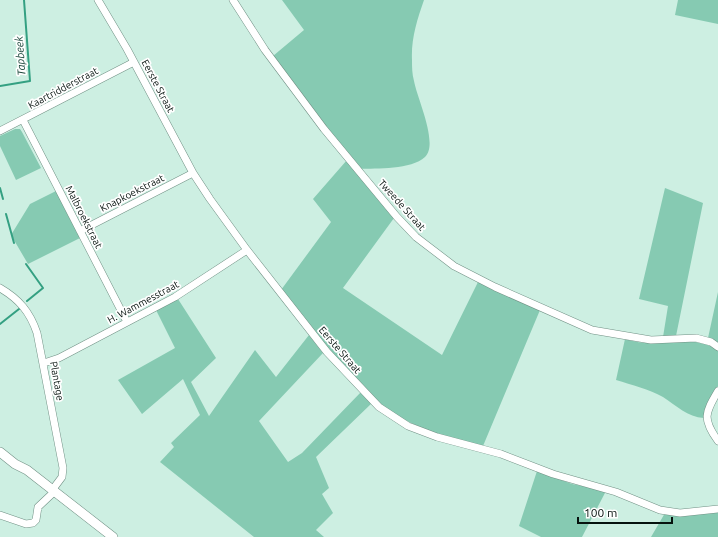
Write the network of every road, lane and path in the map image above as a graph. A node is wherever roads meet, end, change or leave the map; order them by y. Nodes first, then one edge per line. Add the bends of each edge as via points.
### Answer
1 (98, 0) edge
2 (233, 0) edge
3 (134, 62) junction
4 (23, 120) junction
5 (0, 130) edge
6 (193, 172) junction
7 (80, 231) junction
8 (247, 250) junction
9 (0, 288) edge
10 (127, 322) junction
11 (718, 347) edge
12 (44, 363) junction
13 (718, 391) edge
14 (718, 441) edge
15 (0, 445) edge
16 (0, 452) edge
17 (27, 470) junction
18 (54, 490) junction
19 (718, 508) edge
20 (0, 515) edge
21 (113, 537) edge

1 - 3 street, Eerste Straat
2 - 11 street, Tweede Straat via 265,50 324,129 397,217 416,237 454,266 592,330 651,340 696,338
3 - 4 street, Kaartridderstraat
3 - 6 street, Eerste Straat
4 - 5 street, Kaartridderstraat
4 - 7 street, Malbroekstraat
6 - 7 street, Knapkoekstraat
6 - 8 street, Eerste Straat
7 - 10 street, Malbroekstraat
8 - 10 street, H. Wammesstraat via 180,294
8 - 19 street, Eerste Straat via 347,374 379,407 408,426 448,441 501,454 553,474 616,492 660,510 680,513
9 - 12 street, Plantage via 19,301 30,315 38,333
10 - 12 street, H. Wammesstraat via 59,358
12 - 18 street, Plantage via 63,468
13 - 14 street via 706,413 709,427
15 - 17 main road
16 - 17 main road
17 - 18 main road
18 - 20 street via 38,506 33,524
18 - 21 main road

